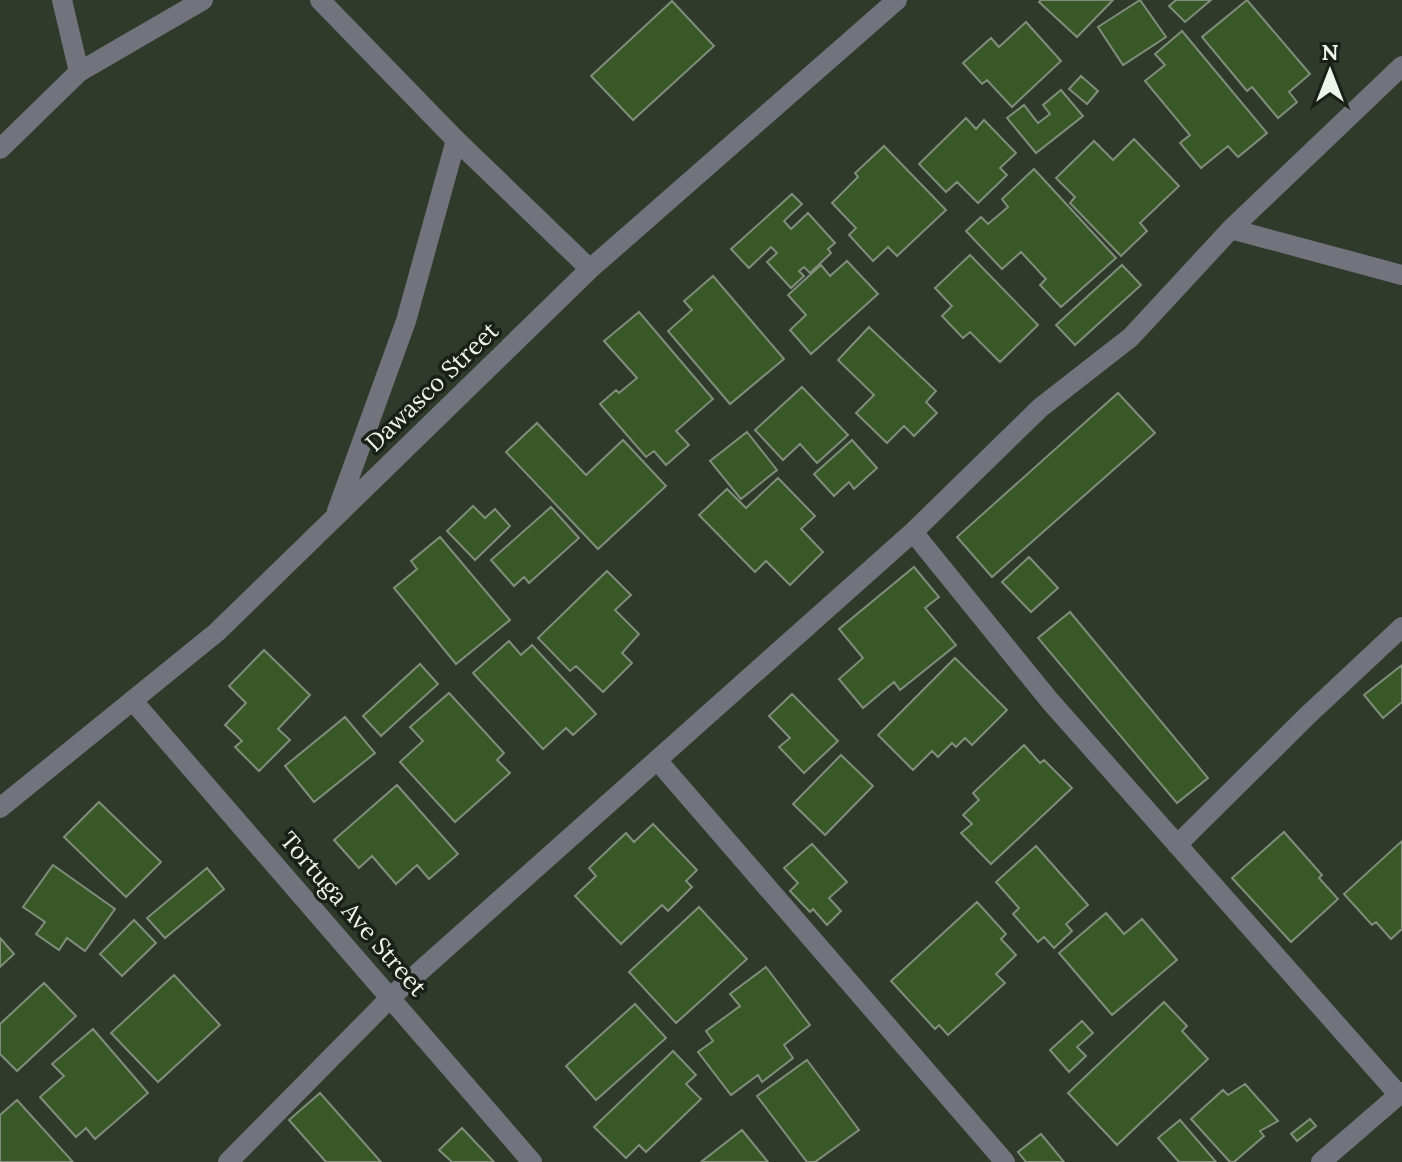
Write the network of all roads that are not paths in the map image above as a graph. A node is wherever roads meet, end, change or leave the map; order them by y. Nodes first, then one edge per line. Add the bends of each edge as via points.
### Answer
1 (62, 0) edge
2 (203, 0) edge
3 (320, 0) edge
4 (897, 0) edge
5 (1402, 66) edge
6 (79, 72) junction
7 (456, 140) junction
8 (0, 149) edge
9 (1231, 229) junction
10 (590, 269) junction
11 (1402, 275) edge
12 (334, 518) junction
13 (913, 532) junction
14 (1402, 627) edge
15 (133, 701) junction
16 (657, 760) junction
17 (0, 808) edge
18 (1177, 845) junction
19 (391, 997) junction
20 (1400, 1094) edge
21 (228, 1162) edge
22 (532, 1162) edge
23 (1005, 1162) edge
24 (1321, 1162) edge

1 - 6 street
2 - 6 street
3 - 7 street
4 - 10 street, Dawasco Street
5 - 9 street
6 - 8 street
7 - 10 street
7 - 12 street via 406,321
9 - 11 street
9 - 13 street via 1131,337 1040,408
10 - 12 street, Dawasco Street
12 - 15 street, Dawasco Street via 217,632
13 - 16 street
13 - 18 street via 1050,701
14 - 18 street
15 - 17 street, Dawasco Street
15 - 19 street, Tortuga Ave Street
16 - 19 street
16 - 23 street
18 - 20 street
19 - 21 street
19 - 22 street, Tortuga Ave Street
20 - 24 street

